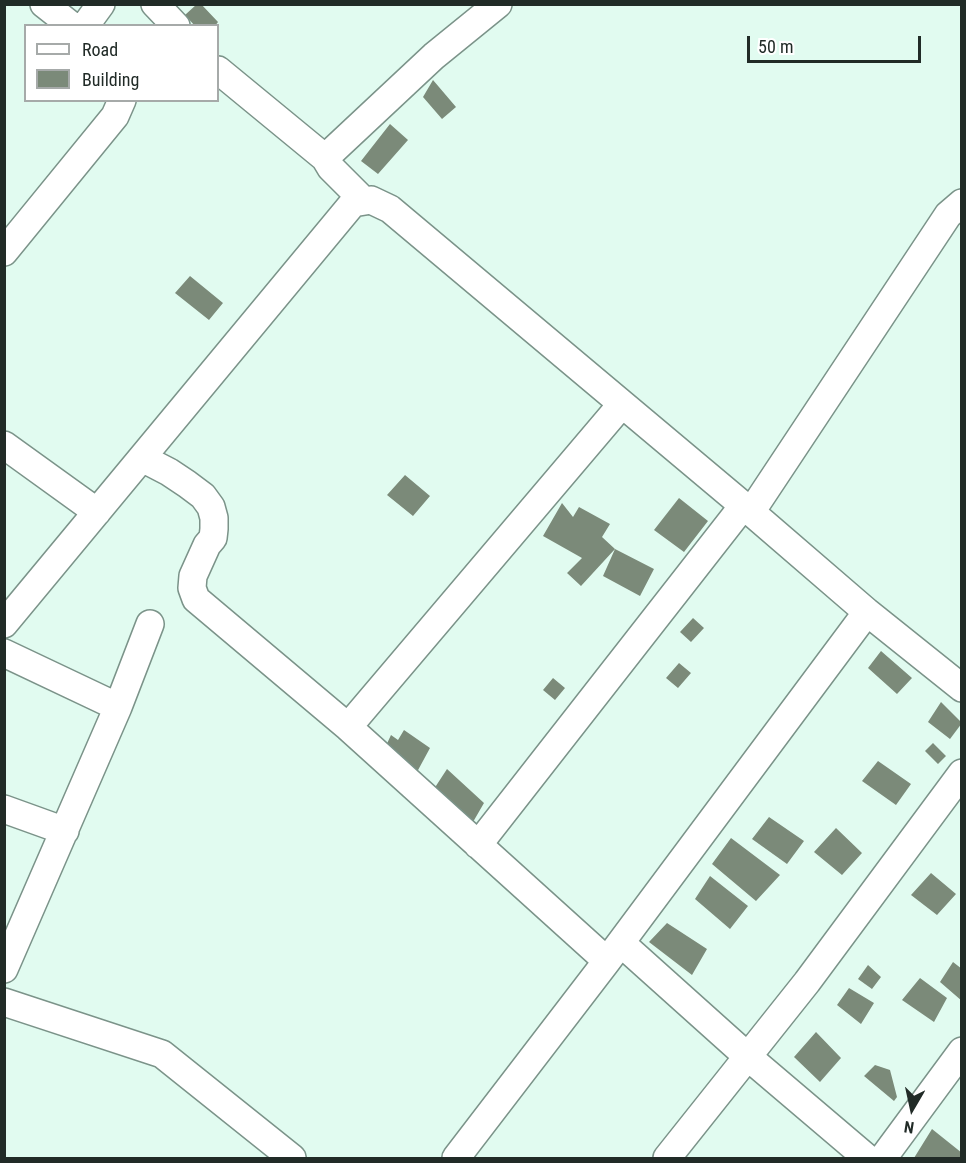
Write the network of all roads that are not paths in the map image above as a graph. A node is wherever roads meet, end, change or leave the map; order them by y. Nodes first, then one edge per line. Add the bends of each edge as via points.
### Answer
1 (44, 4) edge
2 (101, 4) edge
3 (154, 4) edge
4 (498, 4) edge
5 (69, 24) edge
6 (86, 24) edge
7 (174, 24) edge
8 (219, 71) edge
9 (121, 102) edge
10 (325, 158) junction
11 (364, 201) junction
12 (962, 203) edge
13 (4, 252) edge
14 (622, 404) junction
15 (4, 445) edge
16 (142, 458) junction
17 (747, 509) junction
18 (97, 512) junction
19 (867, 612) junction
20 (4, 624) edge
21 (150, 624) dead end
22 (4, 653) edge
23 (962, 688) edge
24 (118, 707) junction
25 (348, 728) junction
26 (962, 773) edge
27 (4, 810) edge
28 (65, 831) junction
29 (478, 845) junction
30 (614, 952) junction
31 (4, 969) edge
32 (4, 1002) edge
33 (962, 1052) edge
34 (747, 1056) junction
35 (292, 1158) edge
36 (456, 1158) edge
37 (667, 1158) edge
38 (867, 1158) edge
39 (883, 1158) edge

1 - 5 street
2 - 6 street
3 - 7 street
4 - 10 street via 434,56
8 - 10 street
9 - 13 street via 115,116
10 - 11 street
11 - 14 street via 371,200 390,209
11 - 16 street via 353,203
12 - 17 street via 948,215
14 - 17 street
14 - 25 street
15 - 18 street
16 - 18 street
16 - 25 street via 187,484 211,507 213,538 193,576 196,599
17 - 19 street
17 - 29 street
18 - 20 street
19 - 23 street
19 - 30 street
21 - 24 street
22 - 24 street
24 - 28 street
25 - 29 street
26 - 34 street via 807,982
27 - 28 street
28 - 31 street
29 - 30 street
30 - 34 street
30 - 36 street
32 - 35 street via 162,1054
33 - 39 street
34 - 37 street
34 - 38 street

